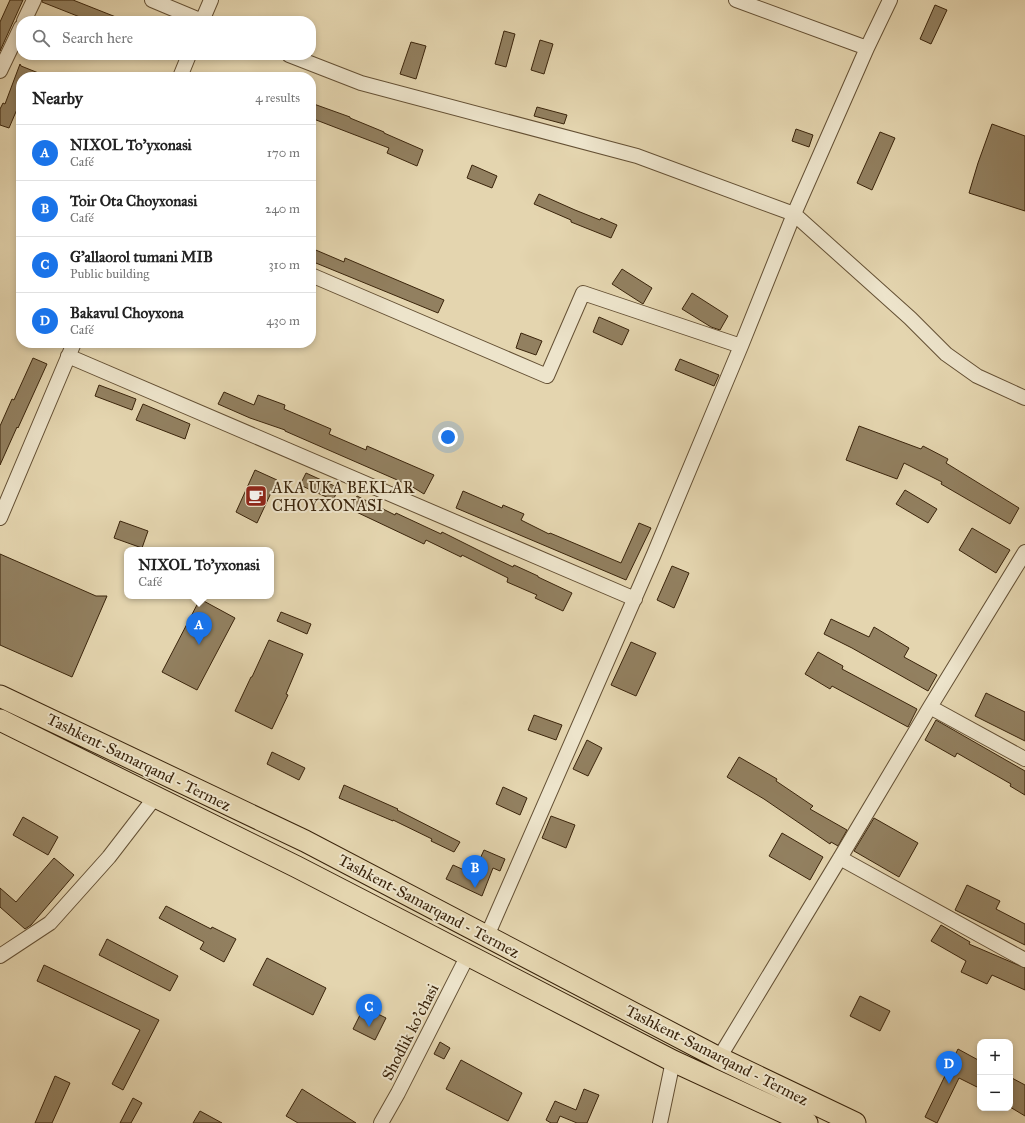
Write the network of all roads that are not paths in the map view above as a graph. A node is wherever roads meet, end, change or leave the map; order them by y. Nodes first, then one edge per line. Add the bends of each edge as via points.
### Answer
1 (34, 0) edge
2 (152, 0) edge
3 (211, 0) edge
4 (736, 0) edge
5 (890, 0) edge
6 (26, 16) edge
7 (190, 16) edge
8 (204, 16) edge
9 (16, 37) edge
10 (867, 48) junction
11 (187, 60) edge
12 (302, 60) edge
13 (0, 71) edge
14 (182, 72) edge
15 (794, 214) junction
16 (316, 277) edge
17 (741, 346) junction
18 (72, 348) edge
19 (68, 356) junction
20 (1025, 398) edge
21 (0, 518) edge
22 (1025, 552) edge
23 (634, 599) junction
24 (0, 696) edge
25 (930, 707) junction
26 (0, 720) edge
27 (1025, 759) edge
28 (156, 796) junction
29 (840, 858) junction
30 (487, 936) junction
31 (468, 955) junction
32 (0, 956) edge
33 (1025, 960) edge
34 (640, 1016) junction
35 (617, 1032) junction
36 (719, 1058) junction
37 (673, 1061) junction
38 (382, 1123) edge
39 (660, 1123) edge
40 (808, 1123) edge
41 (855, 1123) edge

1 - 6 street
2 - 7 street
3 - 8 street
4 - 10 street
5 - 10 street
9 - 13 street
10 - 15 street
11 - 14 street
12 - 15 street via 361,83 637,156
15 - 17 street
15 - 20 street via 910,318 946,354 976,376
16 - 17 street via 547,376 583,293
17 - 23 street
18 - 19 street
19 - 21 street
19 - 23 street
22 - 25 street
23 - 30 street
24 - 30 highway, Tashkent-Samarqand - Termez via 305,841
25 - 27 street
25 - 29 street
26 - 28 highway, Tashkent-Samarqand - Termez
28 - 31 highway, Tashkent-Samarqand - Termez
28 - 32 street via 109,857 50,923
29 - 33 street
29 - 36 street
30 - 34 highway, Tashkent-Samarqand - Termez
31 - 35 highway, Tashkent-Samarqand - Termez
31 - 38 street, Shodlik ko'chasi
34 - 35 highway via 641,1025 638,1031
34 - 36 highway, Tashkent-Samarqand - Termez
35 - 37 highway, Tashkent-Samarqand - Termez
36 - 41 highway, Tashkent-Samarqand - Termez
37 - 39 street
37 - 40 highway, Tashkent-Samarqand - Termez

